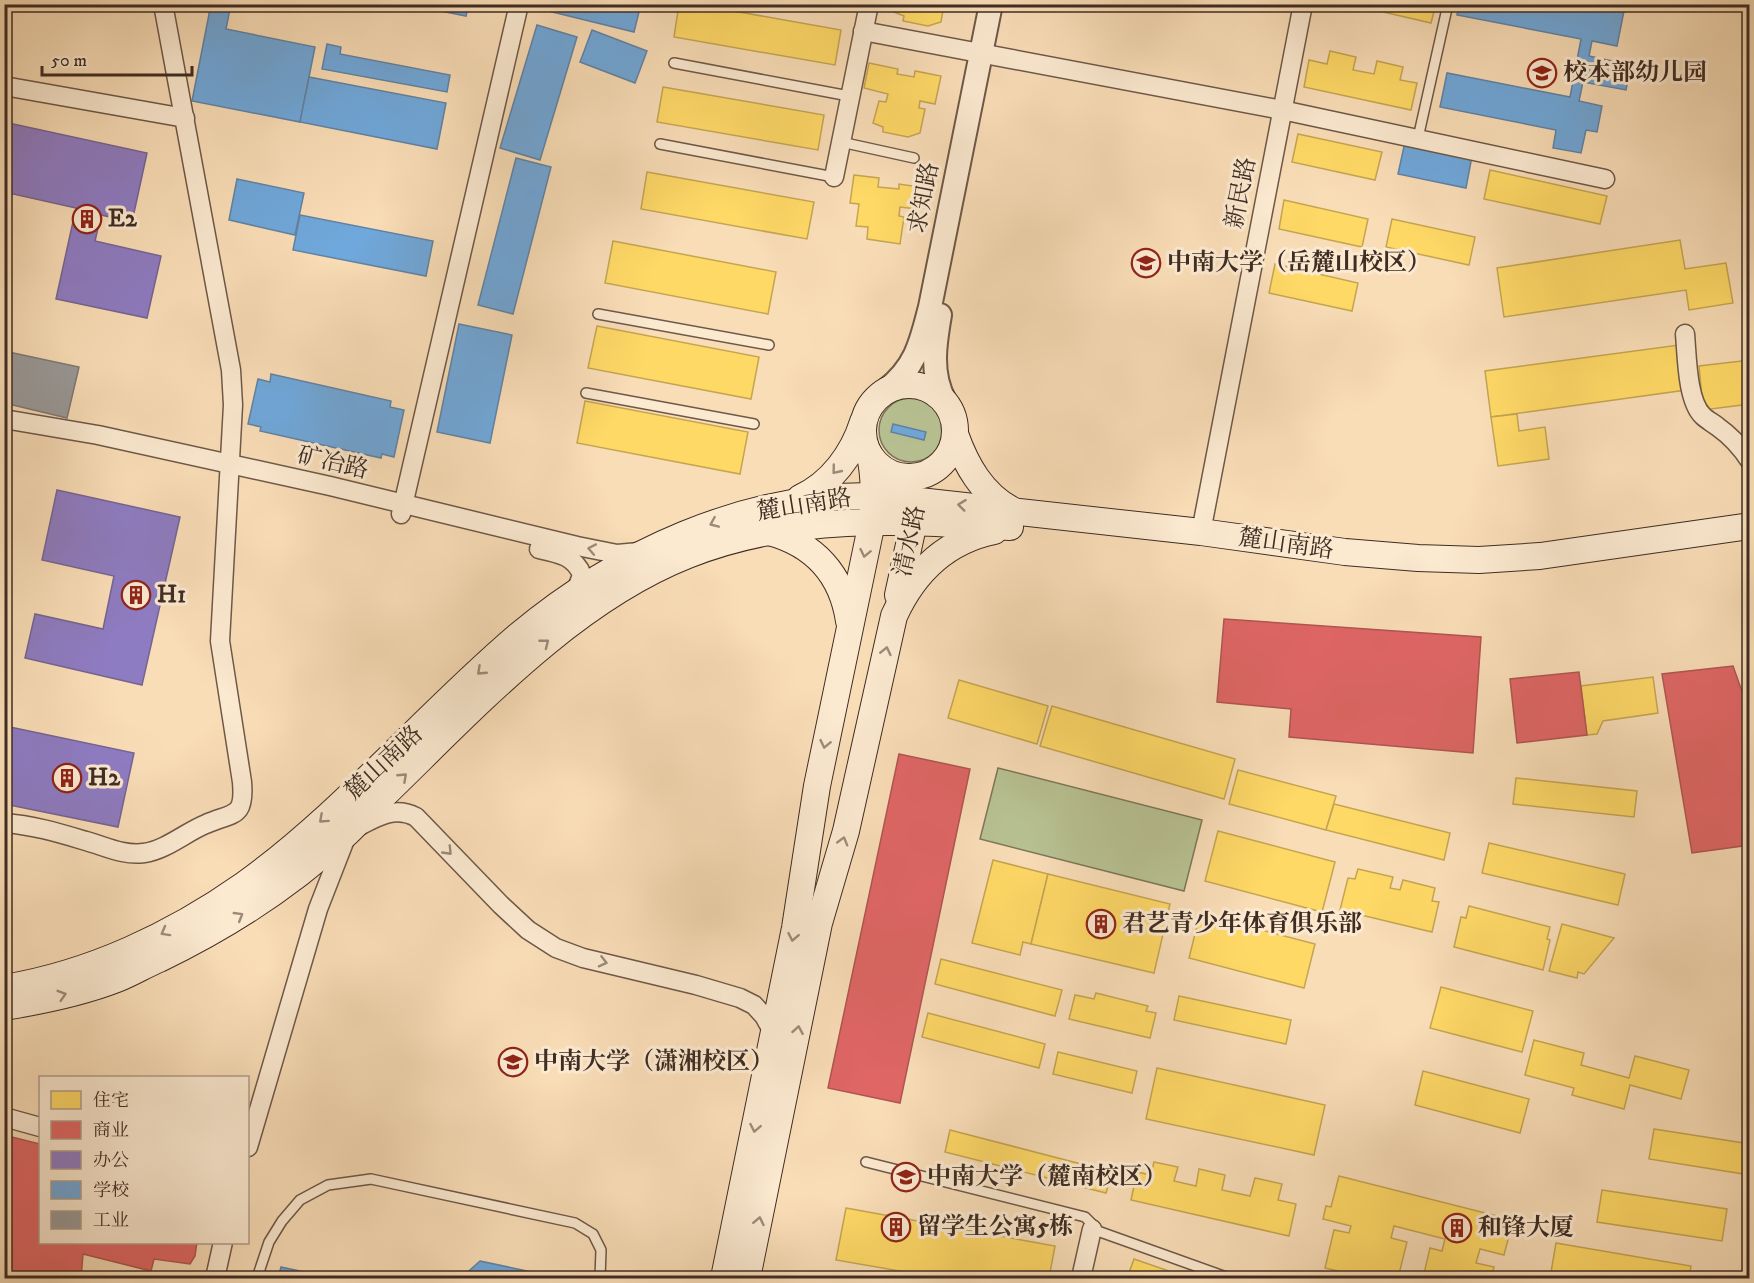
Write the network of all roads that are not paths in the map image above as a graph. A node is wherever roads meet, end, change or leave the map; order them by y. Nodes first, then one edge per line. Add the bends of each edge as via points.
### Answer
1 (163, 4) edge
2 (519, 4) edge
3 (991, 4) edge
4 (1003, 4) edge
5 (1303, 4) edge
6 (1448, 4) edge
7 (868, 5) edge
8 (863, 31) junction
9 (987, 54) junction
10 (674, 63) dead end
11 (4, 86) edge
12 (849, 96) junction
13 (1282, 110) junction
14 (185, 118) junction
15 (1418, 138) junction
16 (841, 142) junction
17 (660, 144) dead end
18 (914, 158) dead end
19 (834, 177) joint
20 (1605, 178) dead end
21 (598, 314) dead end
22 (1685, 334) dead end
23 (768, 345) dead end
24 (886, 390) junction
25 (586, 393) dead end
26 (945, 401) junction
27 (4, 419) edge
28 (864, 419) junction
29 (754, 424) dead end
30 (4, 430) edge
31 (955, 434) junction
32 (870, 456) junction
33 (1749, 462) edge
34 (230, 470) junction
35 (934, 470) junction
36 (874, 496) junction
37 (786, 503) junction
38 (402, 510) junction
39 (916, 511) junction
40 (1017, 520) junction
41 (872, 522) junction
42 (1749, 526) edge
43 (769, 532) junction
44 (1201, 532) junction
45 (1749, 539) edge
46 (650, 551) junction
47 (574, 594) junction
48 (894, 616) junction
49 (850, 628) junction
50 (4, 823) edge
51 (348, 832) junction
52 (285, 884) junction
53 (318, 909) junction
54 (4, 988) edge
55 (4, 1007) edge
56 (774, 1034) junction
57 (4, 1118) edge
58 (39, 1127) edge
59 (249, 1143) edge
60 (866, 1162) dead end
61 (1092, 1229) junction
62 (223, 1244) edge
63 (215, 1278) edge
64 (257, 1278) edge
65 (600, 1278) edge
66 (724, 1278) edge
67 (747, 1278) edge
68 (1080, 1278) edge
69 (1229, 1278) edge

1 - 14 street
2 - 38 street
3 - 9 street, 求知路
4 - 9 street, 求知路
5 - 13 street, 新民路
6 - 15 lane
7 - 8 street
8 - 9 street
8 - 12 street
9 - 13 street
9 - 24 street, 求知路 via 921,340 908,369
9 - 26 street, 求知路 via 937,333 934,368
10 - 12 lane
11 - 14 street
12 - 16 street
13 - 15 street
13 - 44 street, 新民路
14 - 34 street via 231,370
15 - 20 street
16 - 18 lane
16 - 19 street
17 - 19 lane
21 - 23 lane
22 - 33 street via 1696,407 1741,447
24 - 26 main road via 917,385
24 - 28 main road via 868,408
25 - 29 lane
26 - 31 main road via 955,422
27 - 34 street, 矿冶路 via 98,435
28 - 32 main road via 862,432
28 -> 37 main road via 850,450 827,480
30 - 34 street, 矿冶路
31 - 35 main road via 949,454
31 - 40 main road via 982,485
32 - 35 main road via 894,475 915,476
32 - 36 main road, 清水路
34 - 38 street, 矿冶路
34 - 50 street via 219,622 242,805 236,812 143,854 126,853 31,825
35 - 39 main road, 清水路
36 - 37 main road, 麓山南路
36 - 39 main road, 麓山南路
36 - 41 main road, 清水路
37 -> 46 main road, 麓山南路 via 724,519
46 -> 38 street, 矿冶路 via 617,554
38 - 47 street, 矿冶路 via 572,559 582,575
39 - 40 main road, 麓山南路
39 - 41 main road, 麓山南路
39 - 48 main road, 清水路
40 - 44 main road, 麓山南路
40 - 45 main road, 麓山南路 via 1376,570 1435,573 1496,572
40 - 48 main road via 946,550 914,580
41 - 43 main road, 麓山南路
41 -> 49 main road, 清水路
42 - 44 main road, 麓山南路 via 1540,556 1479,560 1345,552
43 - 49 main road via 789,537 824,564 846,603
51 -> 43 main road, 麓山南路 via 481,701 541,646 590,609 687,555
46 - 47 main road, 麓山南路
47 -> 54 main road, 麓山南路 via 518,636 346,799 243,885 134,949 72,972
67 -> 48 main road via 819,922 846,831
49 -> 56 main road, 清水路 via 817,786
51 - 52 main road, 麓山南路
51 - 53 street
51 -> 56 street via 392,811 405,811 416,817 514,918 556,948 740,998 754,1005
52 - 53 street via 299,880 309,883
55 -> 52 main road, 麓山南路 via 48,1000 117,979 197,941
53 - 59 street
56 -> 66 main road, 清水路
57 - 58 street
60 - 61 lane via 1085,1217
61 - 68 street
61 - 69 lane
62 - 63 street
64 - 65 lane via 269,1242 300,1200 328,1185 371,1179 574,1223 593,1234 601,1250

